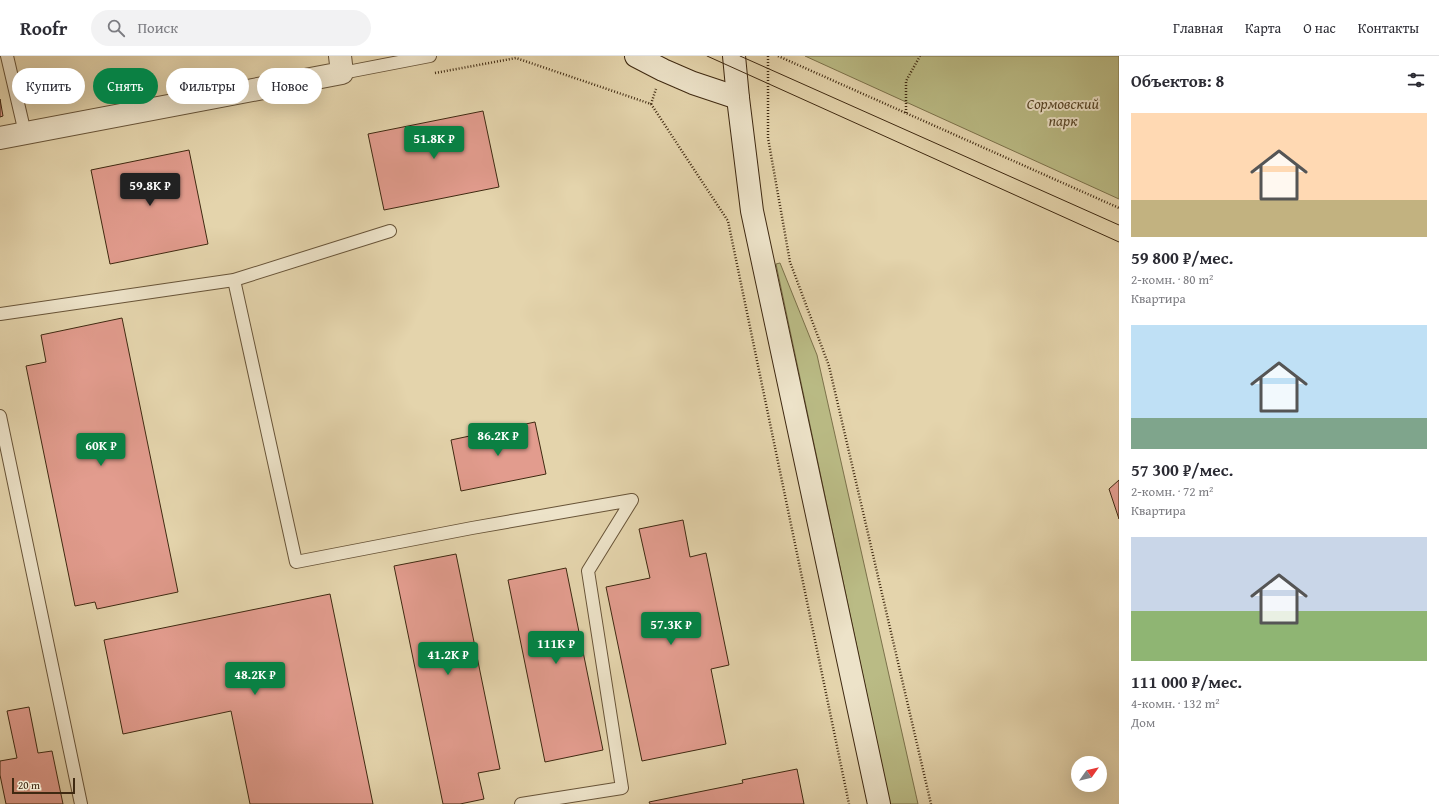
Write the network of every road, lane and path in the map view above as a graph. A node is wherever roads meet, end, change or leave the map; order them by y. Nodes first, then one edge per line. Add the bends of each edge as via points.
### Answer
1 (7, 56) edge
2 (430, 56) edge
3 (636, 56) edge
4 (734, 56) edge
5 (768, 56) edge
6 (778, 56) edge
7 (920, 56) edge
8 (341, 64) edge
9 (430, 74) dead end
10 (738, 98) junction
11 (906, 113) junction
12 (25, 133) junction
13 (0, 138) edge
14 (1119, 208) edge
15 (390, 231) dead end
16 (234, 280) junction
17 (0, 314) edge
18 (0, 416) edge
19 (81, 804) edge
20 (521, 804) edge
21 (849, 804) edge
22 (879, 804) edge
23 (931, 804) edge

1 - 12 lane
2 - 8 lane
3 - 10 main road via 693,83
4 - 10 main road
5 - 23 path via 768,138 790,262 829,366
6 - 11 path
7 - 11 path via 906,81
8 - 12 main road
9 - 21 path via 516,58 651,104 728,221
10 - 22 main road via 752,211
11 - 14 path
12 - 13 main road
15 - 16 lane
16 - 17 lane
16 - 20 lane via 296,562 632,500 588,571 622,788
18 - 19 lane

